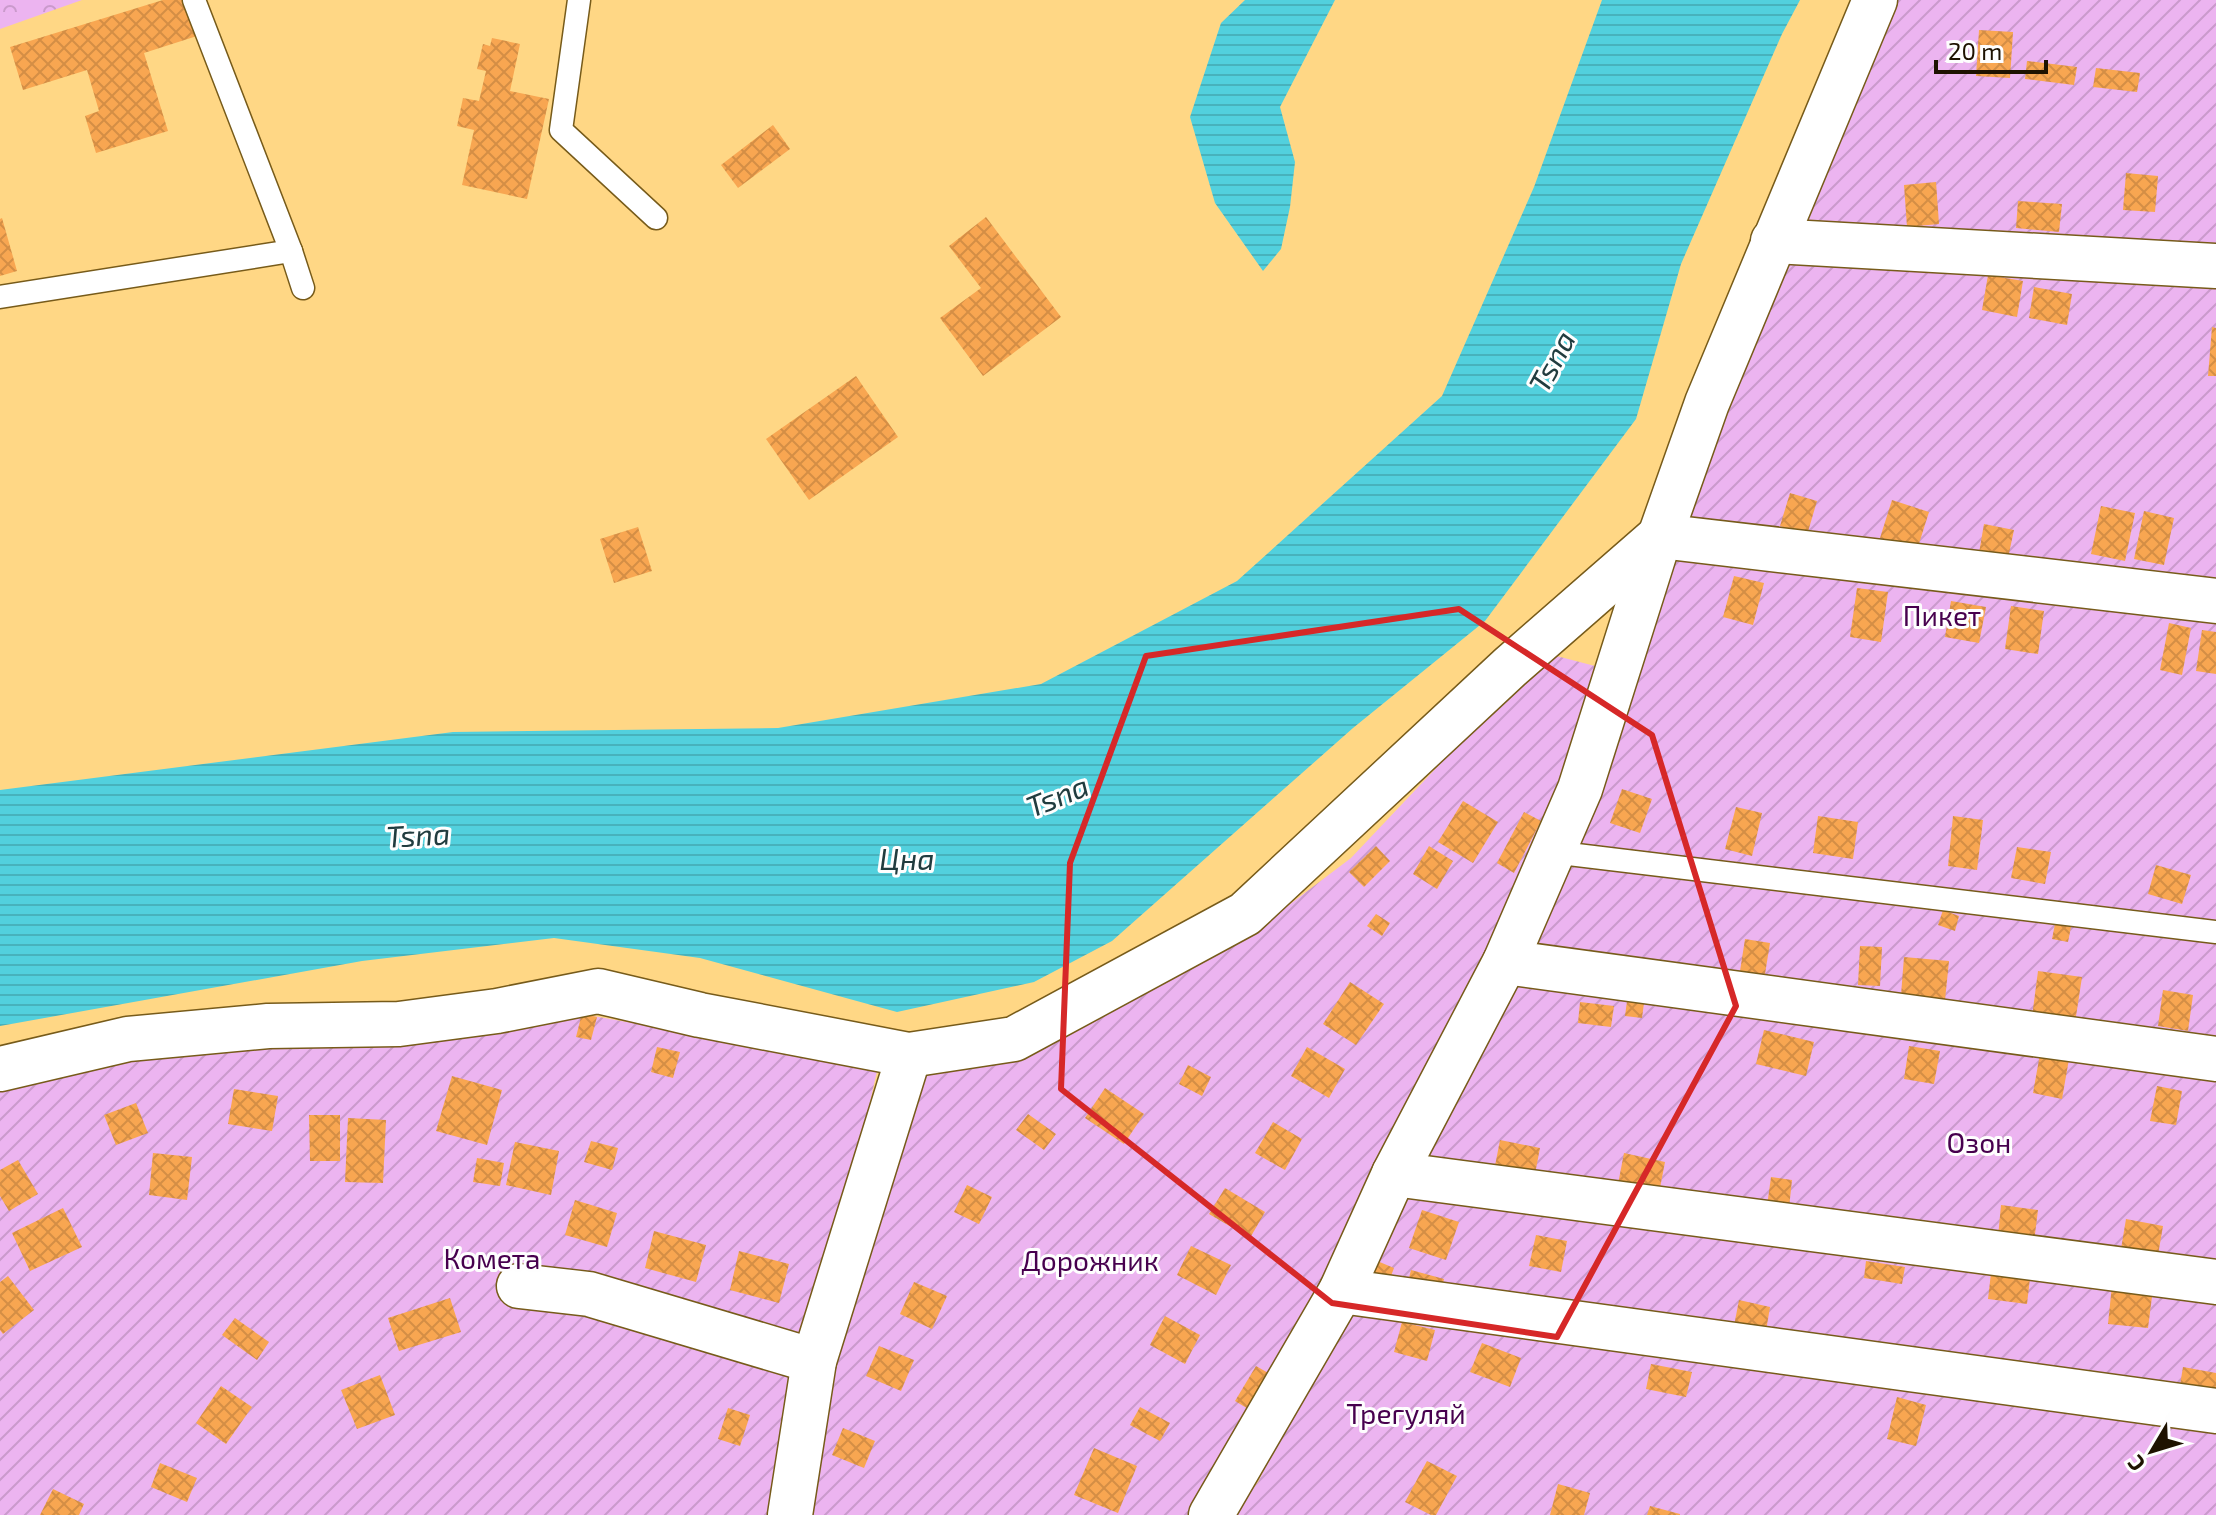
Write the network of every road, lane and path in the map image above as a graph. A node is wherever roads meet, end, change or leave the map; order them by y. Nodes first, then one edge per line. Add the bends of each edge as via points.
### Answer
1 (194, 0) edge
2 (579, 0) edge
3 (1875, 0) edge
4 (656, 218) dead end
5 (1773, 241) junction
6 (291, 251) junction
7 (2216, 266) edge
8 (303, 288) dead end
9 (0, 297) edge
10 (1660, 536) junction
11 (2216, 601) edge
12 (1552, 852) junction
13 (2216, 932) edge
14 (1505, 962) junction
15 (909, 1055) junction
16 (2216, 1059) edge
17 (0, 1069) edge
18 (1394, 1174) junction
19 (2216, 1282) edge
20 (519, 1286) dead end
21 (1341, 1291) junction
22 (814, 1361) junction
23 (2216, 1411) edge
24 (1221, 1514) edge
25 (790, 1515) edge

1 - 6 lane
2 - 4 lane via 561,130
3 - 5 street
5 - 7 street
5 - 10 street
6 - 8 lane
6 - 9 lane
10 - 11 street
10 - 12 street via 1580,789
10 - 15 street via 1510,667 1245,914 1014,1039
12 - 13 lane
12 - 14 street
14 - 16 street
14 - 18 street
15 - 17 street via 598,991 399,1024 268,1026 128,1039
15 - 22 street
18 - 19 street
18 - 21 street
20 - 22 street via 589,1294
21 - 23 street
21 - 24 street
22 - 25 street

